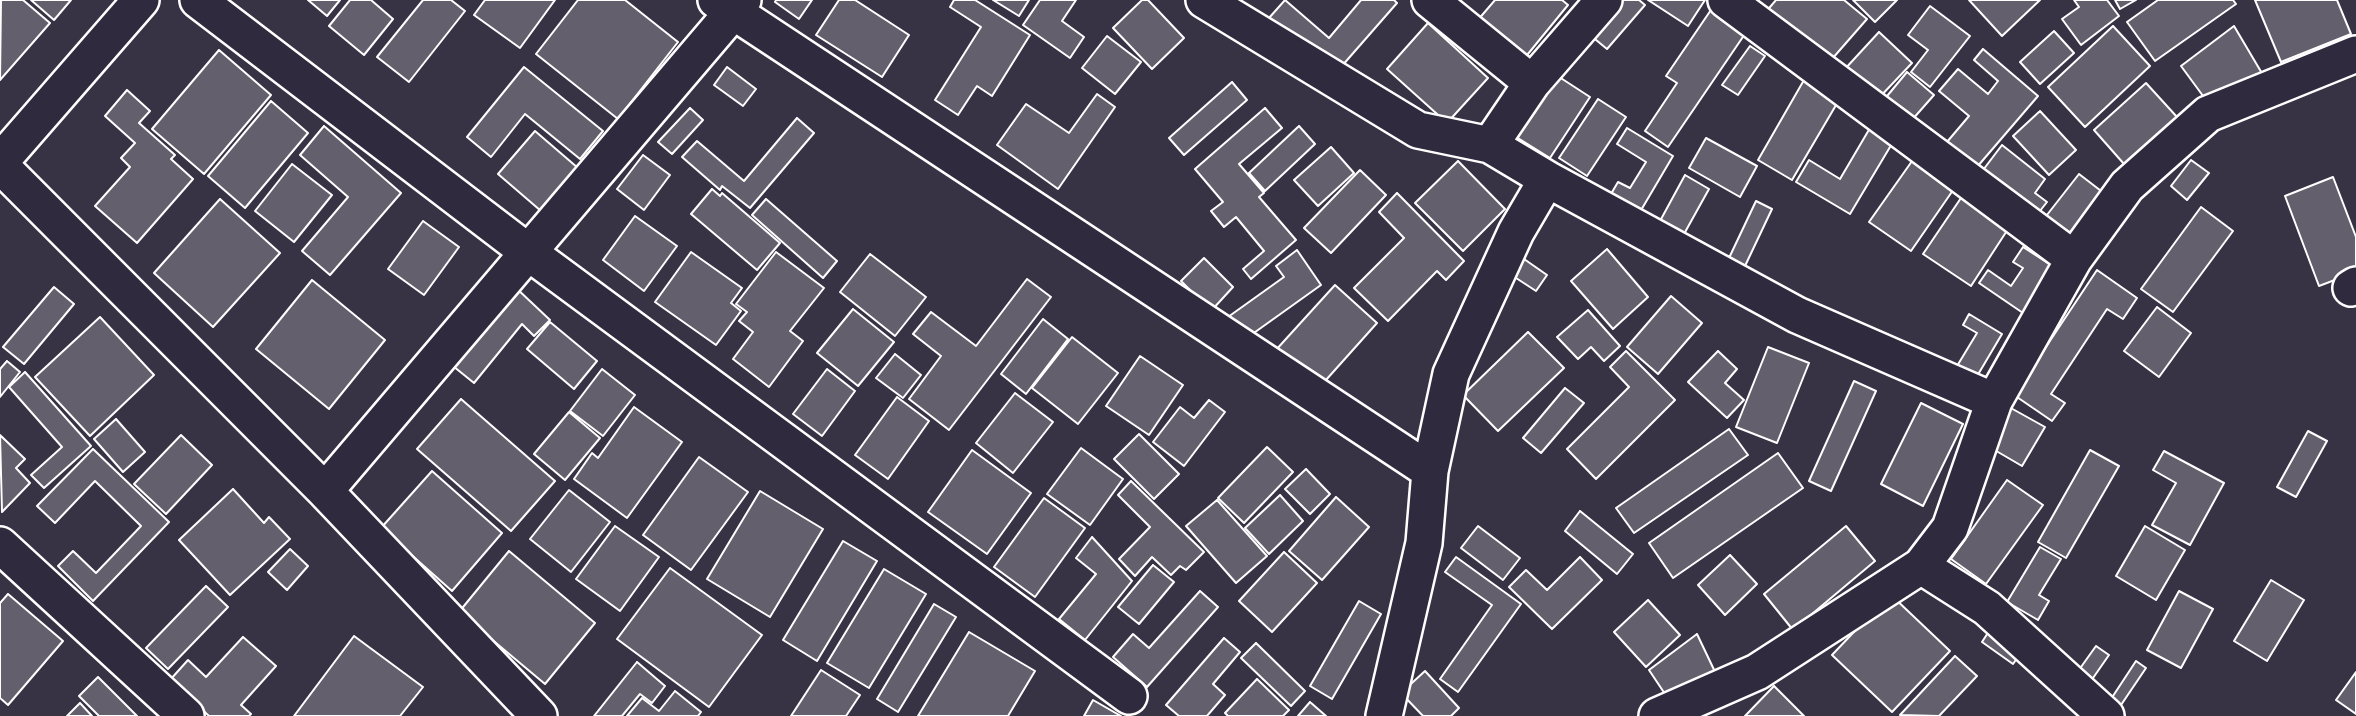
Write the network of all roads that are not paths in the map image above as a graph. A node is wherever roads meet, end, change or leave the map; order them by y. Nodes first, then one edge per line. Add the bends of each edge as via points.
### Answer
1 (141, 0) edge
2 (198, 0) edge
3 (1204, 0) edge
4 (1430, 0) edge
5 (1604, 0) edge
6 (1726, 0) edge
7 (731, 4) edge
8 (2356, 54) edge
9 (1532, 83) junction
10 (1490, 145) junction
11 (0, 163) edge
12 (1547, 179) junction
13 (528, 252) junction
14 (2074, 259) junction
15 (1994, 401) junction
16 (1430, 471) junction
17 (325, 491) junction
18 (0, 545) edge
19 (1921, 566) junction
20 (1129, 696) dead end
21 (186, 716) edge
22 (539, 716) edge
23 (1384, 716) edge
24 (1657, 716) edge
25 (2106, 716) edge

1 - 11 street
2 - 13 street
3 - 10 street via 1418,130
4 - 9 street
5 - 9 street
6 - 14 street
7 - 13 street
7 - 16 street
8 - 14 street via 2208,114 2127,186
9 - 10 street
10 - 12 street
11 - 17 street
12 - 15 street via 1797,314
12 - 16 street via 1516,232 1451,374
13 - 17 street
13 - 20 street
14 - 15 street
15 - 19 street via 1950,528
16 - 23 street via 1424,543
17 - 22 street
18 - 21 street
19 - 24 street via 1757,672
19 - 25 street via 1987,608

